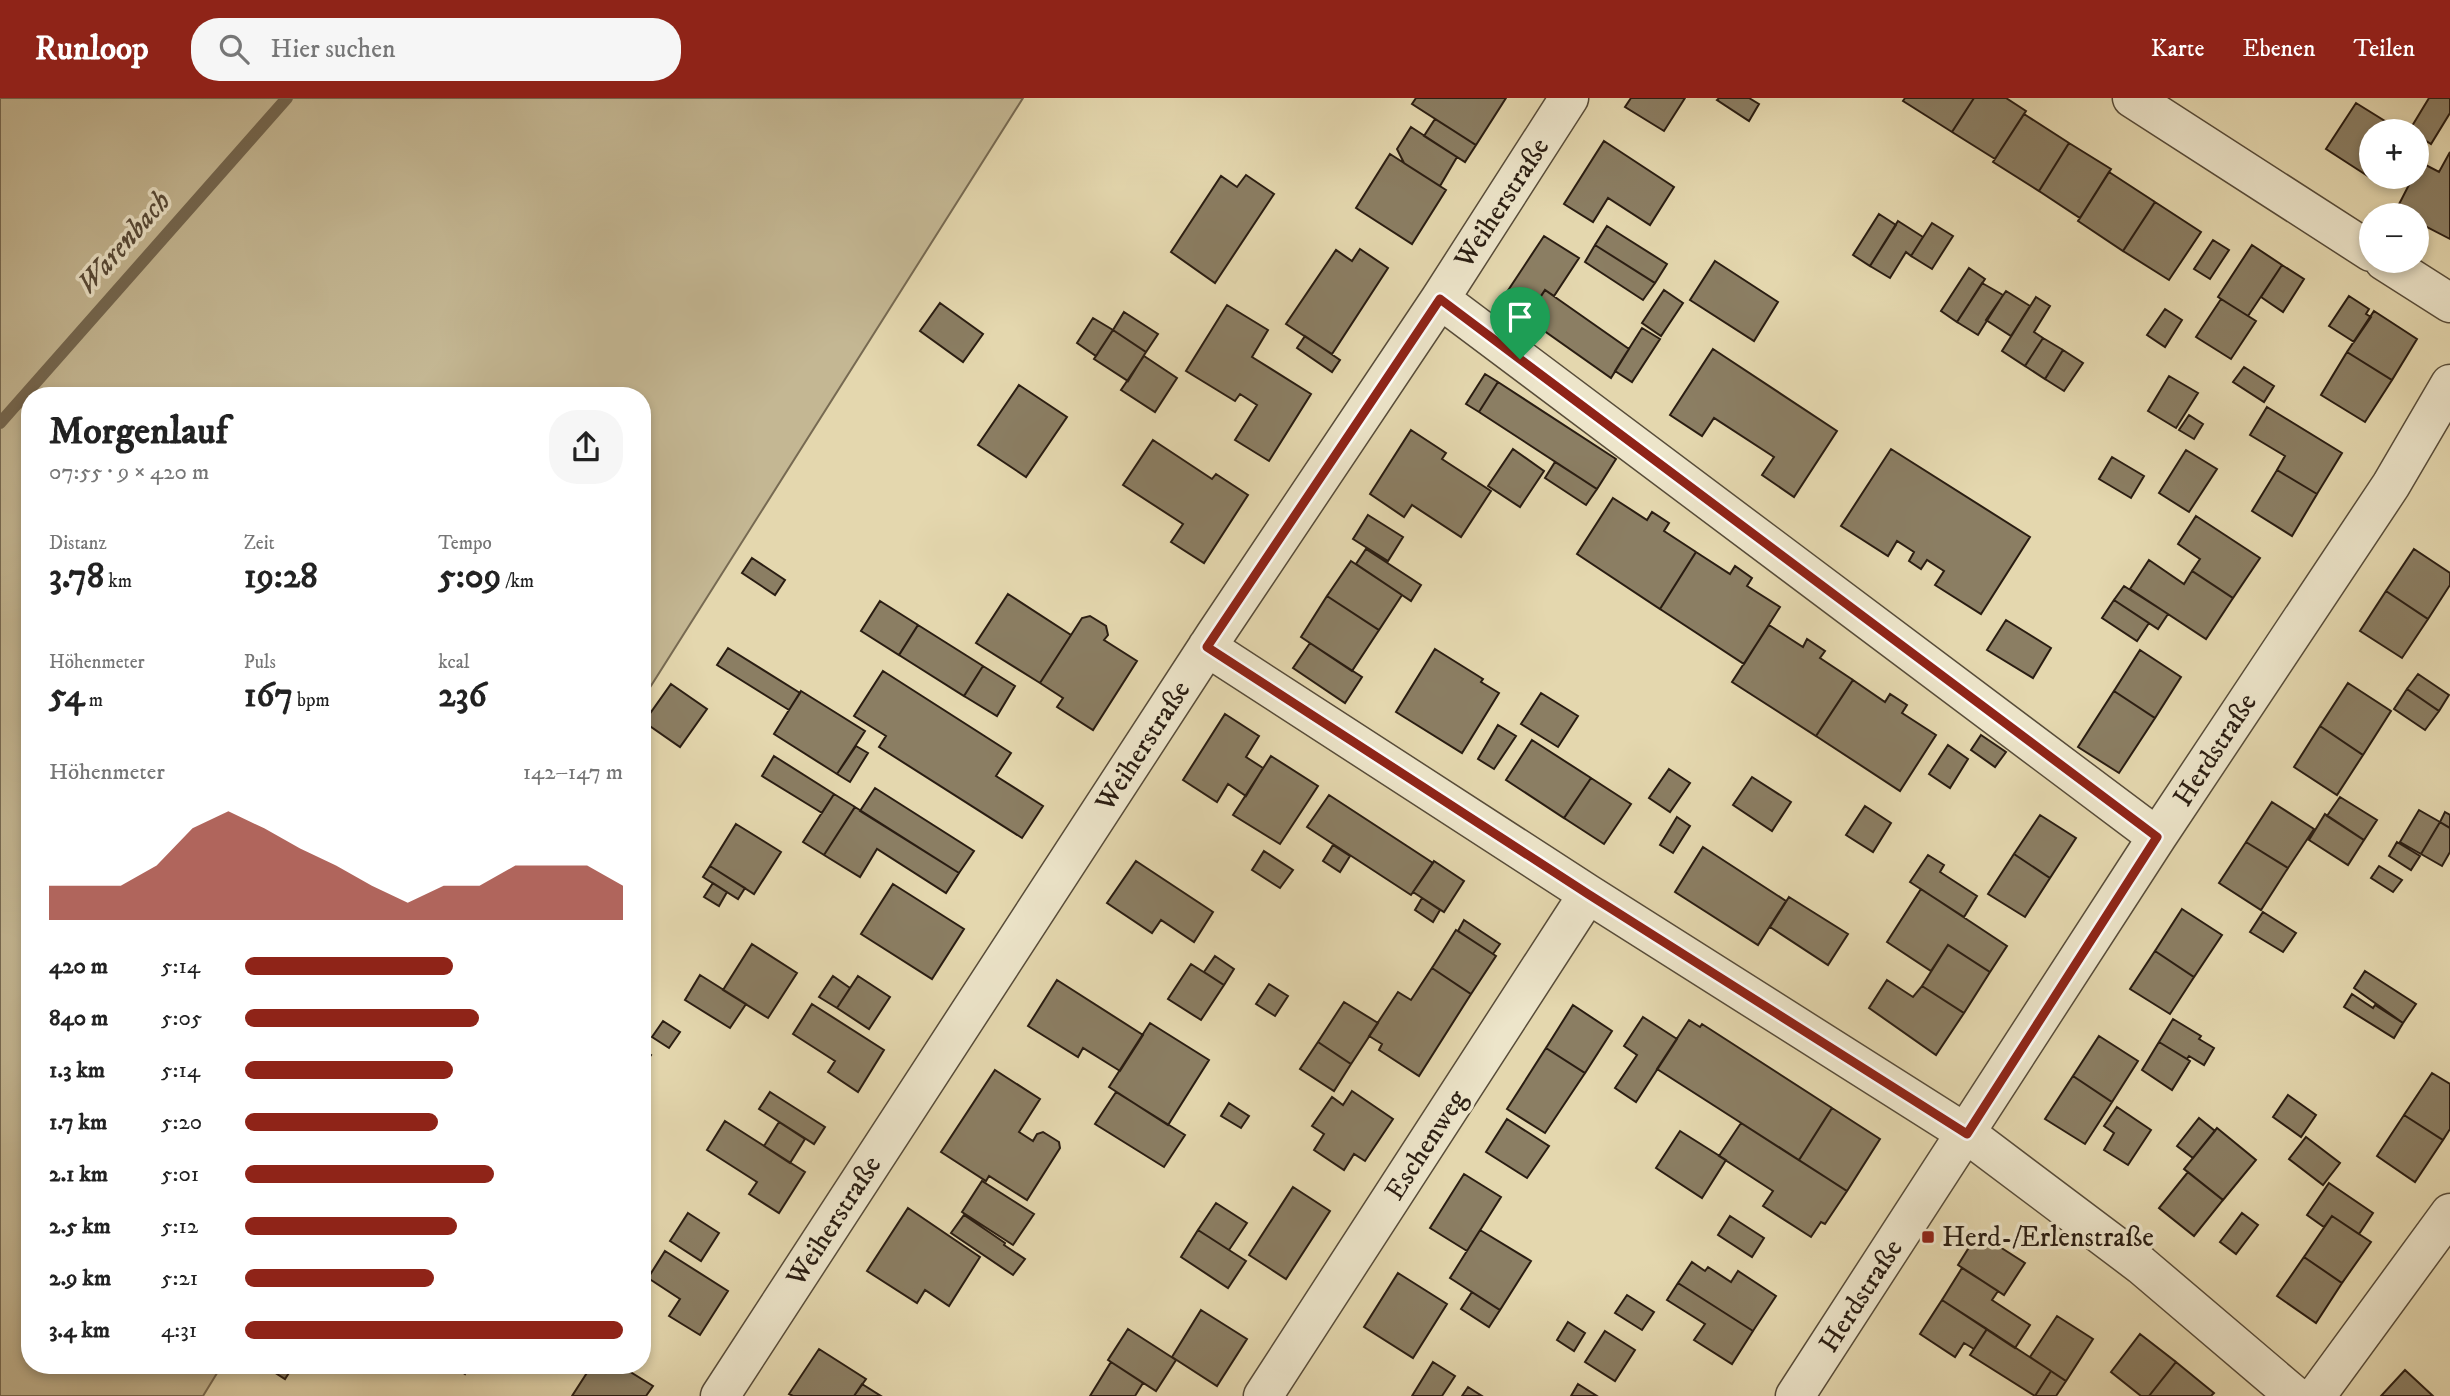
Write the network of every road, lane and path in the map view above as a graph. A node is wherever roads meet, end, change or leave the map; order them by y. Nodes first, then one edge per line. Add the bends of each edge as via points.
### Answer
1 (1569, 98) edge
2 (2132, 98) edge
3 (2359, 244) edge
4 (2403, 273) edge
5 (1440, 299) junction
6 (2450, 303) edge
7 (2450, 384) edge
8 (1207, 647) junction
9 (2157, 837) junction
10 (1588, 894) junction
11 (1967, 1134) junction
12 (2450, 1213) edge
13 (720, 1396) edge
14 (1263, 1396) edge
15 (1795, 1396) edge
16 (2295, 1396) edge
17 (2316, 1396) edge

1 - 5 street, Weiherstraße
2 - 3 street
4 - 6 street
5 - 8 street, Weiherstraße
5 - 9 street
7 - 9 street, Herdstraße via 2390,485
8 - 10 street
8 - 13 street, Weiherstraße
9 - 11 street, Herdstraße
10 - 11 street
10 - 14 street, Eschenweg
11 - 15 street, Herdstraße
11 - 16 street via 2141,1265
12 - 17 street

